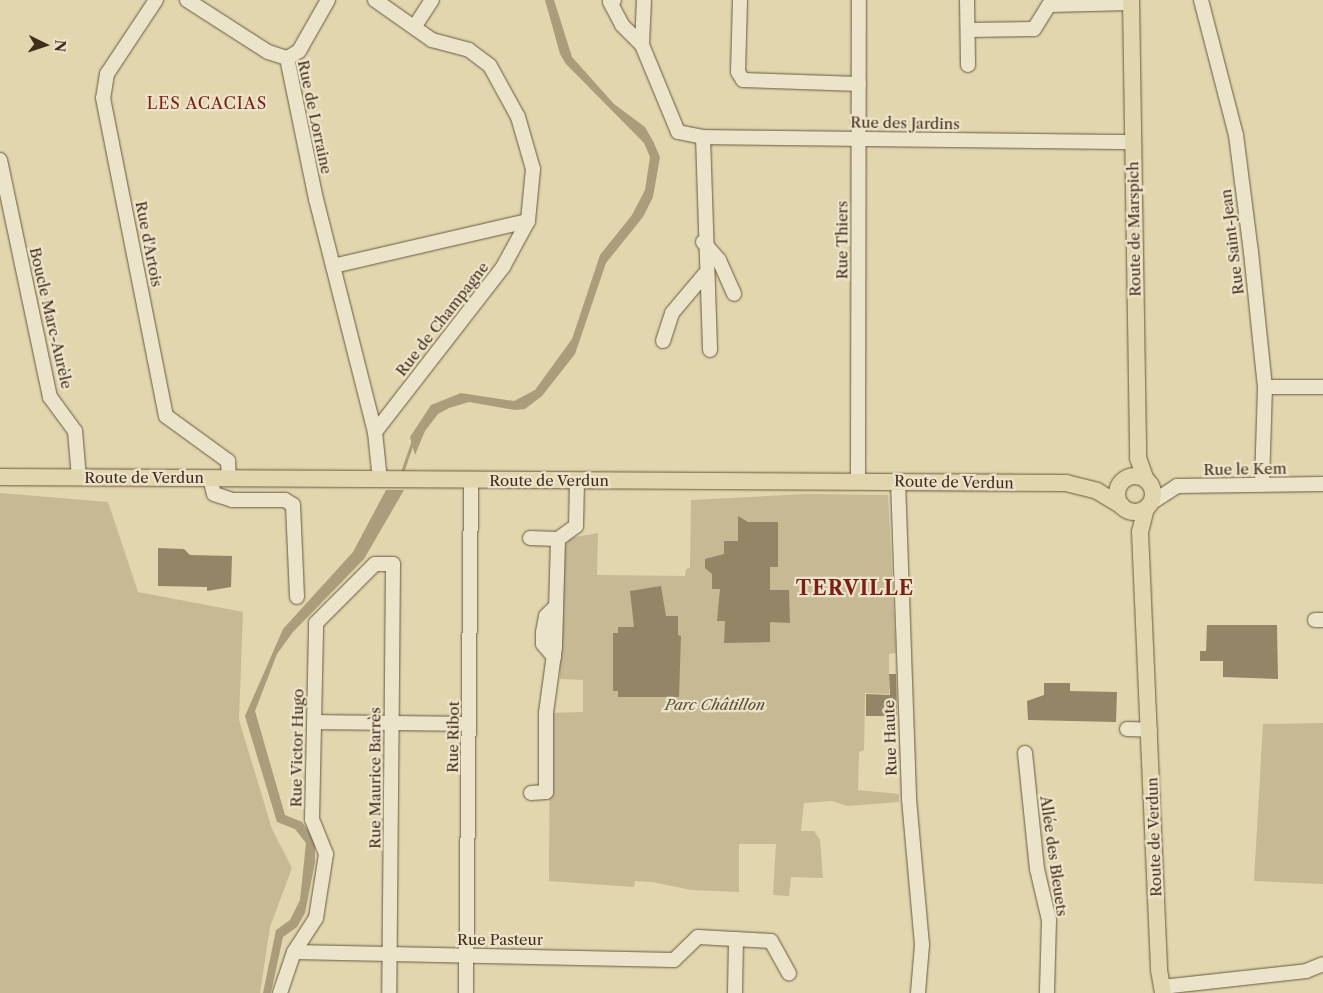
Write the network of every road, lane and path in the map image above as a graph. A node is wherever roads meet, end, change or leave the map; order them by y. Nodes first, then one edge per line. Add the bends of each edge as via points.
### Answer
1 (156, 0) edge
2 (187, 0) edge
3 (328, 0) edge
4 (375, 0) edge
5 (432, 0) edge
6 (614, 0) edge
7 (644, 0) edge
8 (740, 0) edge
9 (859, 0) edge
10 (967, 0) edge
11 (1201, 0) edge
12 (1059, 2) edge
13 (1131, 2) edge
14 (415, 26) junction
15 (968, 30) junction
16 (642, 45) junction
17 (287, 58) junction
18 (968, 65) dead end
19 (859, 84) junction
20 (703, 137) junction
21 (859, 139) junction
22 (1133, 142) junction
23 (0, 160) edge
24 (528, 221) junction
25 (703, 242) junction
26 (333, 266) junction
27 (705, 274) junction
28 (734, 294) dead end
29 (663, 341) dead end
30 (710, 350) dead end
31 (1323, 386) edge
32 (1265, 387) junction
33 (375, 432) junction
34 (1138, 458) junction
35 (0, 477) edge
36 (79, 478) junction
37 (210, 478) junction
38 (229, 478) junction
39 (380, 480) junction
40 (471, 481) junction
41 (577, 481) junction
42 (858, 481) junction
43 (898, 481) junction
44 (1125, 481) junction
45 (1148, 482) junction
46 (1262, 484) junction
47 (1323, 484) edge
48 (1167, 489) junction
49 (1097, 491) junction
50 (1148, 505) junction
51 (1125, 508) junction
52 (1140, 532) junction
53 (530, 538) dead end
54 (558, 539) junction
55 (393, 564) joint
56 (297, 597) dead end
57 (315, 722) junction
58 (391, 722) junction
59 (469, 724) junction
60 (1126, 729) dead end
61 (1150, 730) junction
62 (1025, 754) dead end
63 (532, 793) dead end
64 (736, 939) junction
65 (294, 952) junction
66 (389, 956) junction
67 (467, 956) junction
68 (1323, 964) edge
69 (789, 973) dead end
70 (1163, 990) edge
71 (280, 993) edge
72 (389, 993) edge
73 (466, 993) edge
74 (735, 993) edge
75 (918, 993) edge
76 (1048, 993) edge

1 - 38 street, Rue d'Artois via 107,74 103,98 166,416 228,461
2 - 17 street, Rue de Lorraine via 268,52
3 - 17 street via 299,51
4 - 14 street, Rue de Champagne
5 - 14 street
6 - 16 street via 610,2 622,25
7 - 16 street
8 - 19 street via 738,72 743,80
9 - 19 street, Rue Thiers
10 - 15 street
11 - 32 street, Rue Saint-Jean via 1236,135
12 - 13 street
12 - 15 street via 1049,5 1034,29
13 - 22 main road, Route de Marspich
14 - 24 street, Rue de Champagne via 432,40 469,50 490,66 501,82 518,117 533,170
15 - 18 street
16 - 20 street, Rue des Jardins via 678,132
17 - 26 street, Rue de Lorraine
19 - 21 street, Rue Thiers
20 - 21 street, Rue des Jardins
20 - 25 street
21 - 22 street, Rue des Jardins
21 - 42 street, Rue Thiers
22 - 34 main road, Route de Marspich
23 - 36 street, Boucle Marc-Aurèle via 50,397 75,431
24 - 26 street
24 - 33 street, Rue de Champagne via 503,267
25 - 27 street
25 - 28 street via 719,260
26 - 33 street, Rue de Lorraine
27 - 29 street via 672,313
27 - 30 street
31 - 32 street
32 - 46 street, Rue Saint-Jean
33 - 39 street, Rue de Lorraine
34 - 44 main road, Route de Marspich
34 - 45 main road, Route de Marspich
35 - 36 main road, Route de Verdun
36 - 37 main road, Route de Verdun
37 - 38 main road, Route de Verdun
37 - 56 street via 214,494 232,500 285,500 293,505
38 - 39 main road, Route de Verdun
39 - 40 main road, Route de Verdun
40 - 41 main road, Route de Verdun
40 - 59 street, Rue Ribot
41 - 42 main road, Route de Verdun
41 - 54 street via 576,526
42 - 43 main road, Route de Verdun
43 - 49 main road, Route de Verdun via 1066,483
43 - 75 street, Rue Haute via 909,799 922,945
44 - 45 main road
44 - 49 main road, Route de Verdun
44 - 51 main road via 1118,496
45 - 48 street, Rue le Kem
45 - 50 main road, Route de Marspich
46 - 47 street, Rue le Kem
46 - 48 street, Rue le Kem
48 - 50 street
49 - 51 main road, Route de Verdun
50 - 51 main road
50 - 52 main road, Route de Verdun
51 - 52 main road, Route de Verdun
52 - 61 main road, Route de Verdun
53 - 54 street
54 - 63 street via 554,656 546,713 546,792
55 - 57 street, Rue Victor Hugo via 375,564 316,623
55 - 58 street, Rue Maurice Barrès
57 - 58 street
57 - 65 street, Rue Victor Hugo via 312,820 326,854 316,918
58 - 59 street
58 - 66 street, Rue Maurice Barrès
59 - 67 street, Rue Ribot
60 - 61 street
61 - 70 main road, Route de Verdun
62 - 76 street, Allée des Bleuets via 1037,869 1049,920
64 - 67 street, Rue Pasteur via 698,937 674,960
64 - 69 street via 771,941
64 - 74 street
65 - 66 street, Rue Pasteur
65 - 71 street, Rue Victor Hugo
66 - 67 street, Rue Pasteur
66 - 72 street, Rue Maurice Barrès
67 - 73 street, Rue Ribot
68 - 70 street via 1306,971

